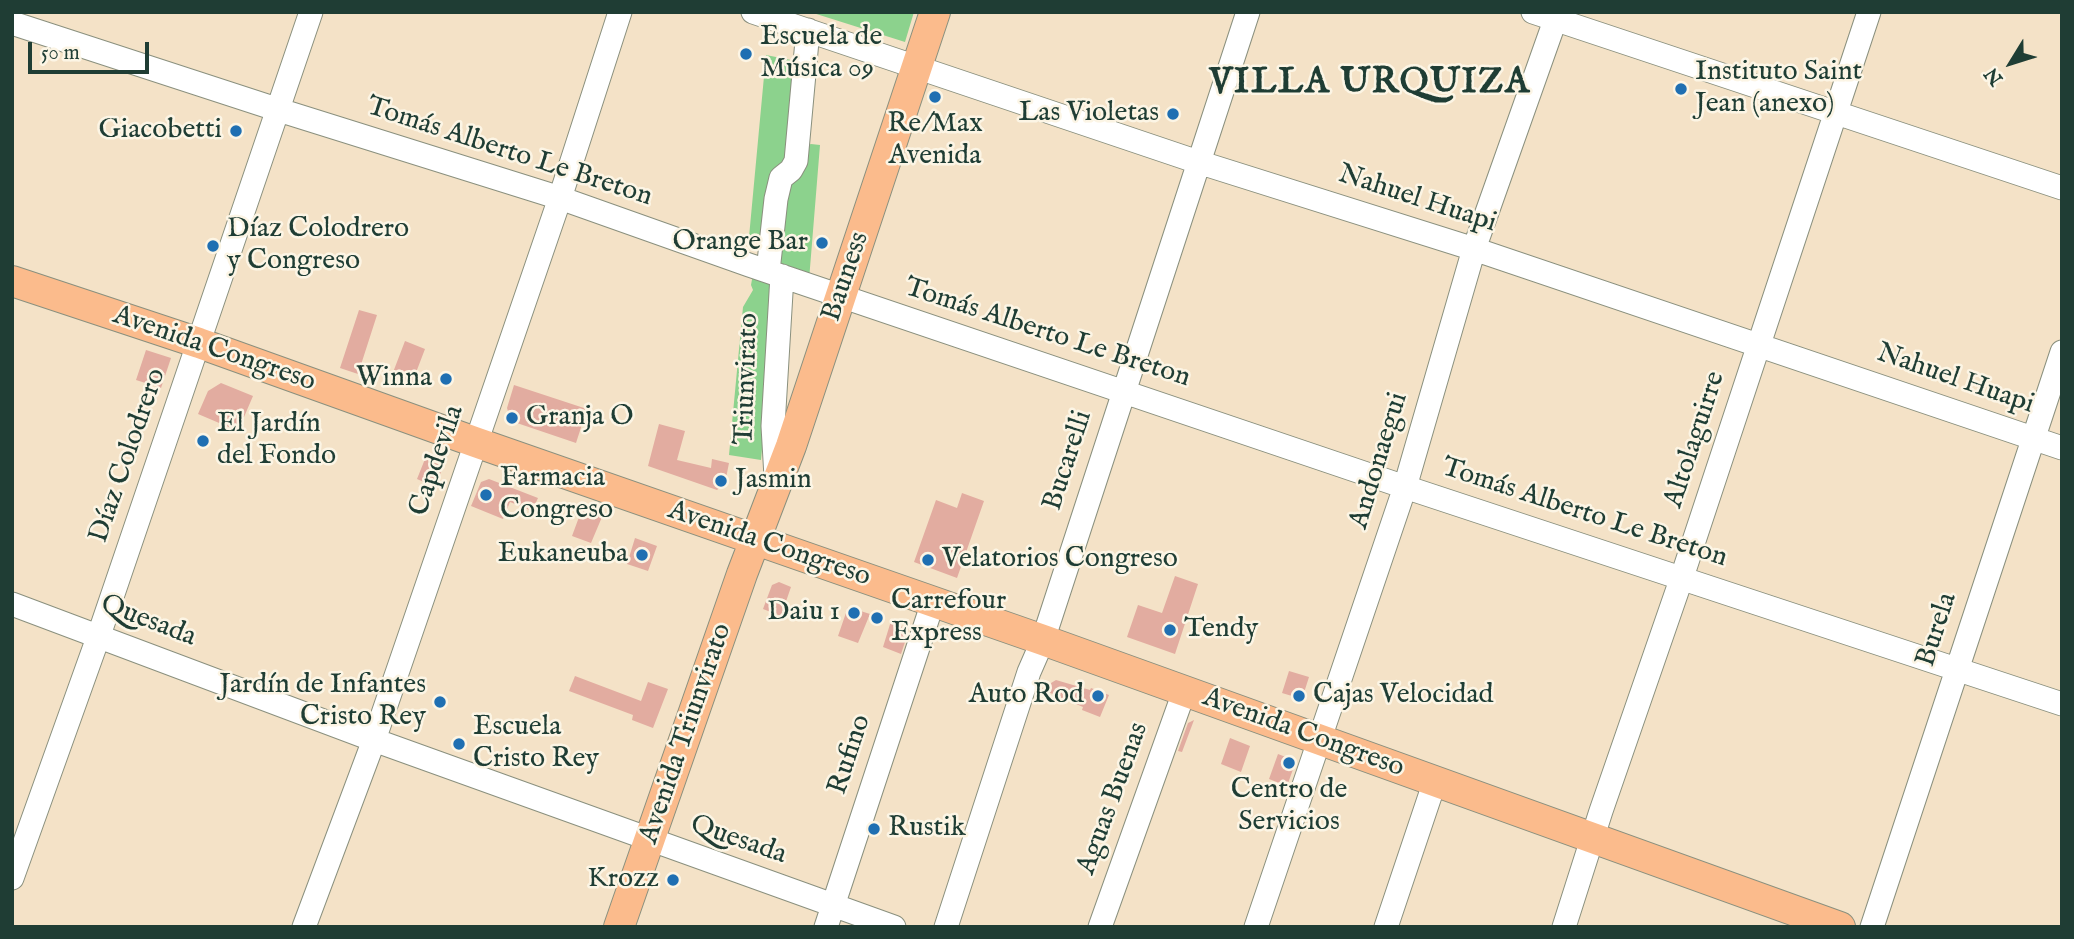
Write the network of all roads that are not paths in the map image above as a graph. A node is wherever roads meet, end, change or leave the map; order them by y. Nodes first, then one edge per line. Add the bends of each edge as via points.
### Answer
1 (311, 12) edge
2 (620, 12) edge
3 (752, 12) edge
4 (935, 12) edge
5 (1248, 12) edge
6 (1533, 12) edge
7 (1870, 12) edge
8 (1557, 16) edge
9 (12, 23) edge
10 (808, 30) junction
11 (918, 66) junction
12 (279, 110) junction
13 (1838, 112) junction
14 (1198, 162) junction
15 (2062, 188) edge
16 (560, 198) junction
17 (1474, 249) junction
18 (775, 274) junction
19 (12, 281) edge
20 (840, 296) junction
21 (199, 343) junction
22 (1759, 344) junction
23 (2062, 352) edge
24 (1123, 390) junction
25 (2033, 439) junction
26 (475, 442) junction
27 (2062, 449) edge
28 (777, 483) junction
29 (1405, 487) junction
30 (755, 541) junction
31 (1682, 577) junction
32 (933, 602) junction
33 (12, 604) edge
34 (99, 635) junction
35 (1043, 640) junction
36 (1957, 669) junction
37 (1184, 692) junction
38 (2062, 704) edge
39 (1319, 738) junction
40 (374, 740) junction
41 (1435, 781) junction
42 (1593, 839) junction
43 (650, 841) junction
44 (12, 878) edge
45 (830, 916) edge
46 (303, 927) edge
47 (619, 927) edge
48 (894, 927) edge
49 (946, 927) edge
50 (1100, 927) edge
51 (1256, 927) edge
52 (1386, 927) edge
53 (1564, 927) edge
54 (1840, 927) edge
55 (1872, 927) edge

1 - 12 street, Díaz Colodrero
2 - 16 street, Capdevila
3 - 10 street, Nahuel Huapi
4 - 11 main road, Bauness
5 - 14 street, Bucarelli
6 - 8 street
7 - 13 street, Altolaguirre
8 - 13 street
8 - 17 street, Andonaegui
9 - 12 street, Tomás Alberto Le Breton
10 - 11 street, Nahuel Huapi
10 - 18 street, Triunvirato via 796,161 781,178 776,199
11 - 14 street, Nahuel Huapi
11 - 20 main road, Bauness
12 - 16 street, Tomás Alberto Le Breton
12 - 21 street, Díaz Colodrero
13 - 15 street
13 - 22 street, Altolaguirre
14 - 17 street, Nahuel Huapi
14 - 24 street, Bucarelli
16 - 18 street, Tomás Alberto Le Breton
16 - 26 street, Capdevila
17 - 22 street, Nahuel Huapi
17 - 29 street, Andonaegui
18 - 20 street, Tomás Alberto Le Breton
18 - 28 street, Triunvirato
19 - 21 main road, Avenida Congreso
20 - 24 street, Tomás Alberto Le Breton
20 - 28 main road, Bauness
21 - 26 main road, Avenida Congreso
21 - 34 street, Díaz Colodrero
22 - 25 street, Nahuel Huapi
22 - 31 street, Altolaguirre
23 - 25 street, Burela
24 - 29 street, Tomás Alberto Le Breton
24 - 35 street, Bucarelli
25 - 27 street, Nahuel Huapi
25 - 36 street, Burela
26 - 30 main road, Avenida Congreso
26 - 40 street, Capdevila
28 - 30 main road, Bauness
29 - 31 street, Tomás Alberto Le Breton
29 - 39 street, Andonaegui
30 - 32 main road, Avenida Congreso
30 - 43 main road, Avenida Triunvirato
31 - 36 street, Tomás Alberto Le Breton
31 - 42 street, Altolaguirre
32 - 35 main road, Avenida Congreso
32 - 45 street, Rufino
33 - 34 street, Quesada
34 - 40 street, Quesada
34 - 44 street, Díaz Colodrero
35 - 37 main road, Avenida Congreso
35 - 49 street, Bucarelli
36 - 38 street, Tomás Alberto Le Breton
36 - 55 street, Burela
37 - 39 main road, Avenida Congreso
37 - 50 street, Aguas Buenas
39 - 41 main road, Avenida Congreso
39 - 51 street, Andonaegui
40 - 43 street, Quesada
40 - 46 street, Capdevila
41 - 42 main road, Avenida Congreso
41 - 52 street
42 - 53 street, Altolaguirre
42 - 54 main road, Avenida Congreso
43 - 45 street, Quesada
43 - 47 main road, Avenida Triunvirato
45 - 48 street, Quesada

